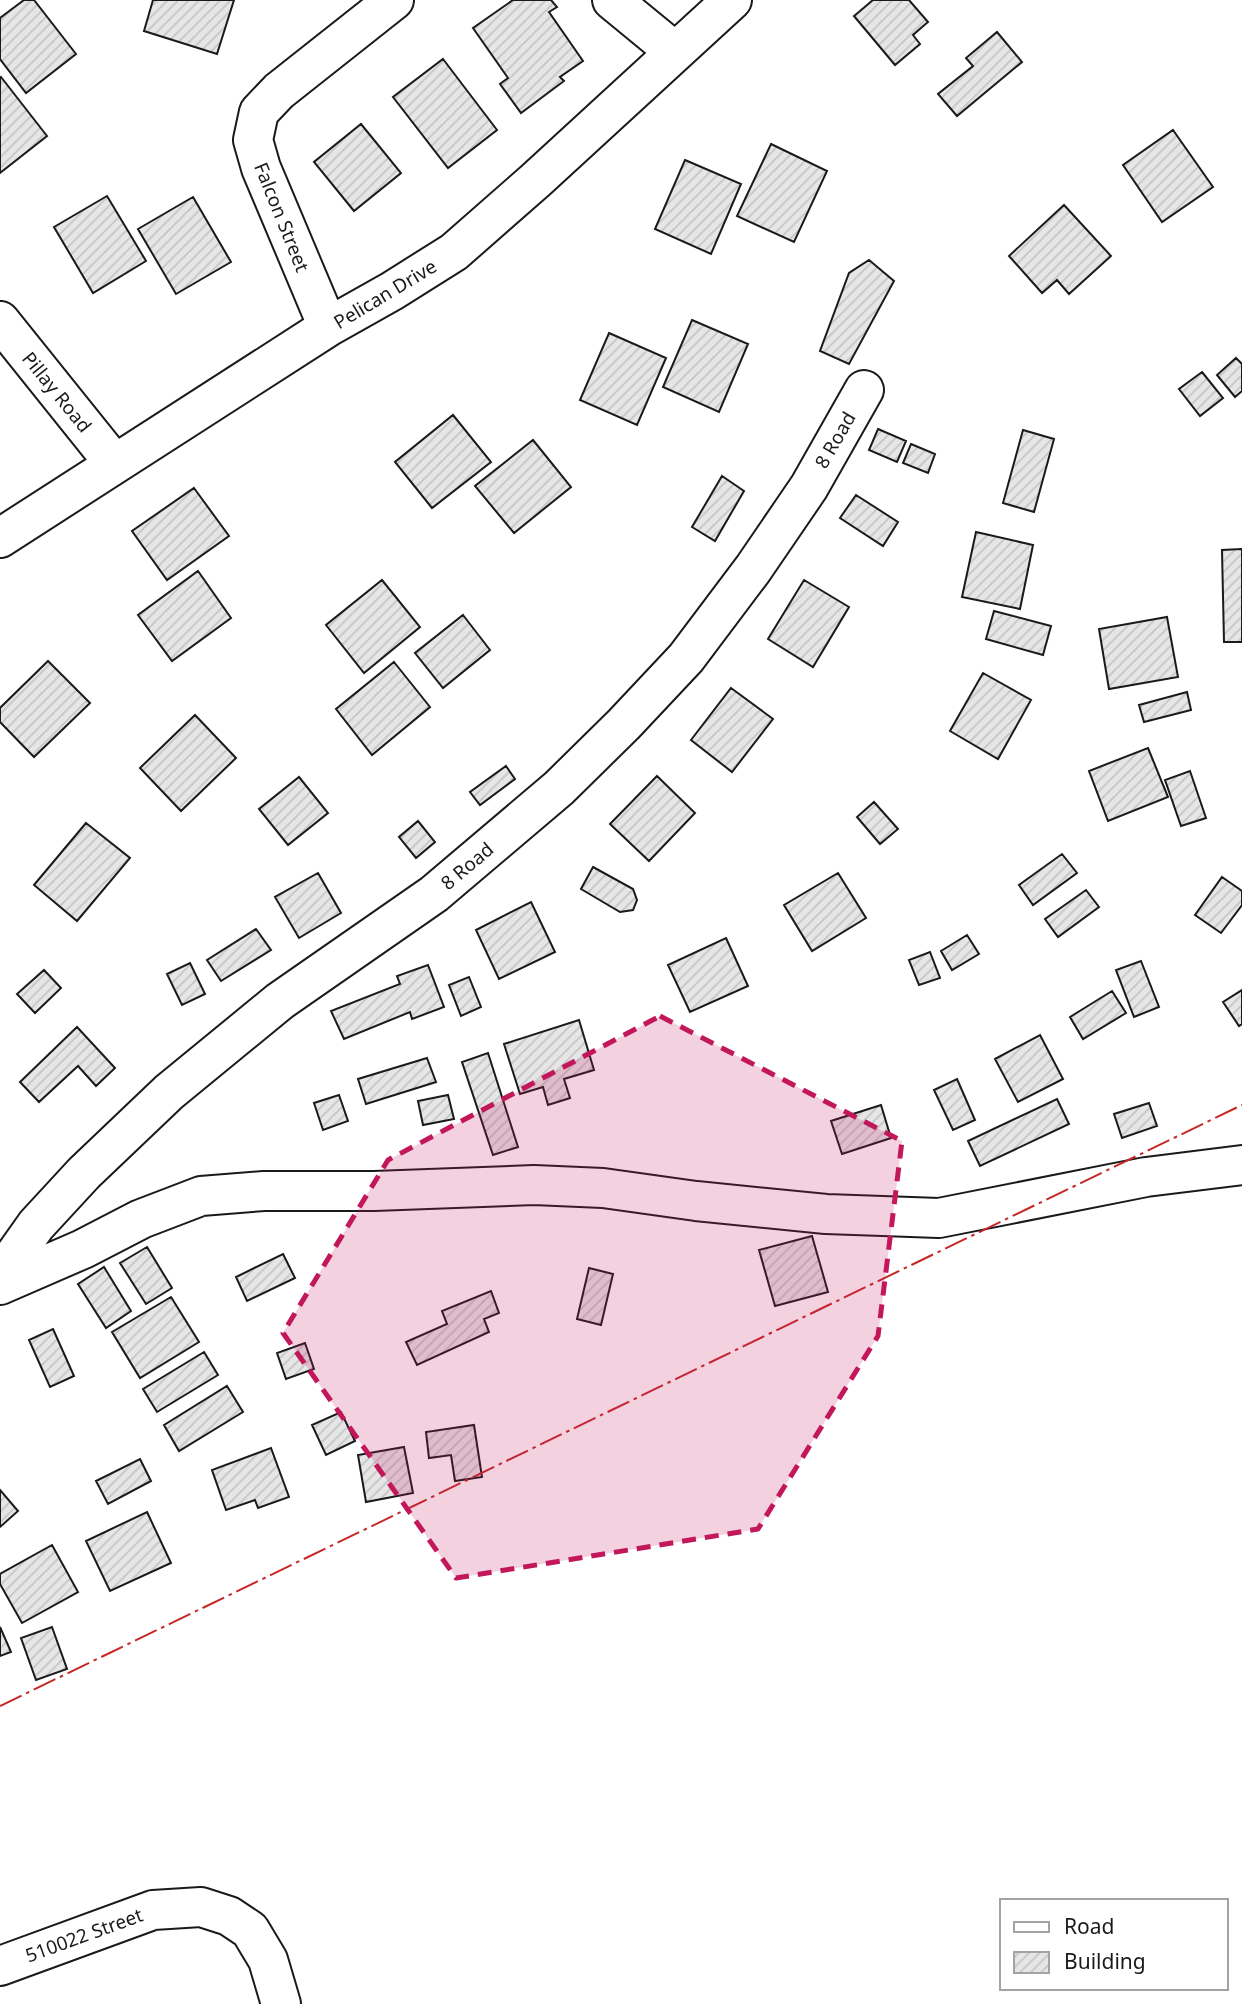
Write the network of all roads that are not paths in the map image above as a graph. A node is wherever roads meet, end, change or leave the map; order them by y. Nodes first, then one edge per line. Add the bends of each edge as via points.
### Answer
1 (394, 0) edge
2 (612, 0) edge
3 (732, 0) edge
4 (674, 51) junction
5 (0, 321) edge
6 (328, 327) junction
7 (864, 390) dead end
8 (114, 463) junction
9 (0, 538) edge
10 (1242, 1165) edge
11 (0, 1276) edge
12 (0, 1285) edge
13 (0, 1966) edge
14 (282, 2004) edge

1 - 6 street, Falcon Street via 279,92 259,112 253,140
2 - 4 street
3 - 4 street, Pelican Drive
4 - 6 street, Pelican Drive via 454,252
5 - 8 street, Pillay Road
6 - 8 street, Pelican Drive
7 - 11 street, 8 Road via 809,487 753,569 686,659 624,724 559,788 434,894 280,1001 169,1092 36,1225
8 - 9 street, Pelican Drive
10 - 12 street via 1146,1177 939,1218 826,1214 603,1188 534,1185 201,1196
13 - 14 street, 510022 Street via 153,1910 201,1907 229,1916 250,1930 268,1960

